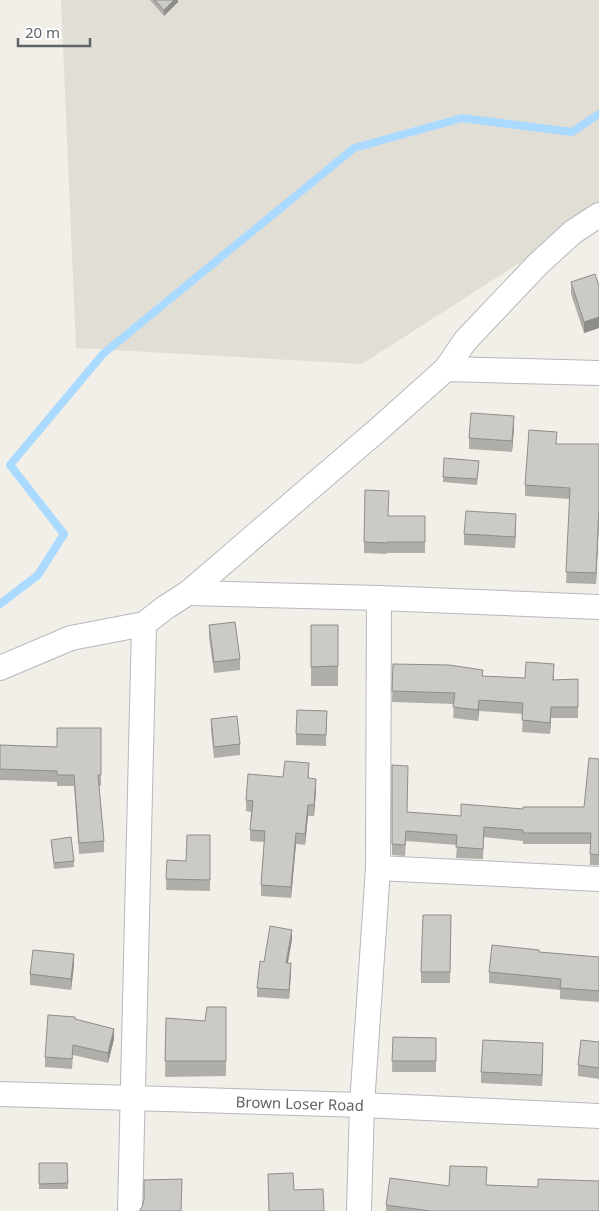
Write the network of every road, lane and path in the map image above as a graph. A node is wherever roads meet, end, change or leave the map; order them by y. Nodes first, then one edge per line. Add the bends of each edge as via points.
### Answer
1 (599, 215) edge
2 (446, 369) junction
3 (599, 373) edge
4 (188, 593) junction
5 (379, 598) junction
6 (599, 607) edge
7 (144, 624) junction
8 (0, 668) edge
9 (378, 868) junction
10 (599, 879) edge
11 (0, 1094) edge
12 (132, 1098) junction
13 (362, 1105) junction
14 (599, 1116) edge
15 (130, 1211) edge
16 (359, 1211) edge

1 - 2 street via 573,232 538,264 464,341
2 - 3 street
2 - 4 street
4 - 5 street
4 - 7 street
5 - 6 street
5 - 9 street
7 - 8 street via 71,638
7 - 12 street
9 - 10 street
9 - 13 street
11 - 12 street, Brown Loser Road
12 - 13 street, Brown Loser Road
12 - 15 street
13 - 14 street, Brown Loser Road
13 - 16 street

